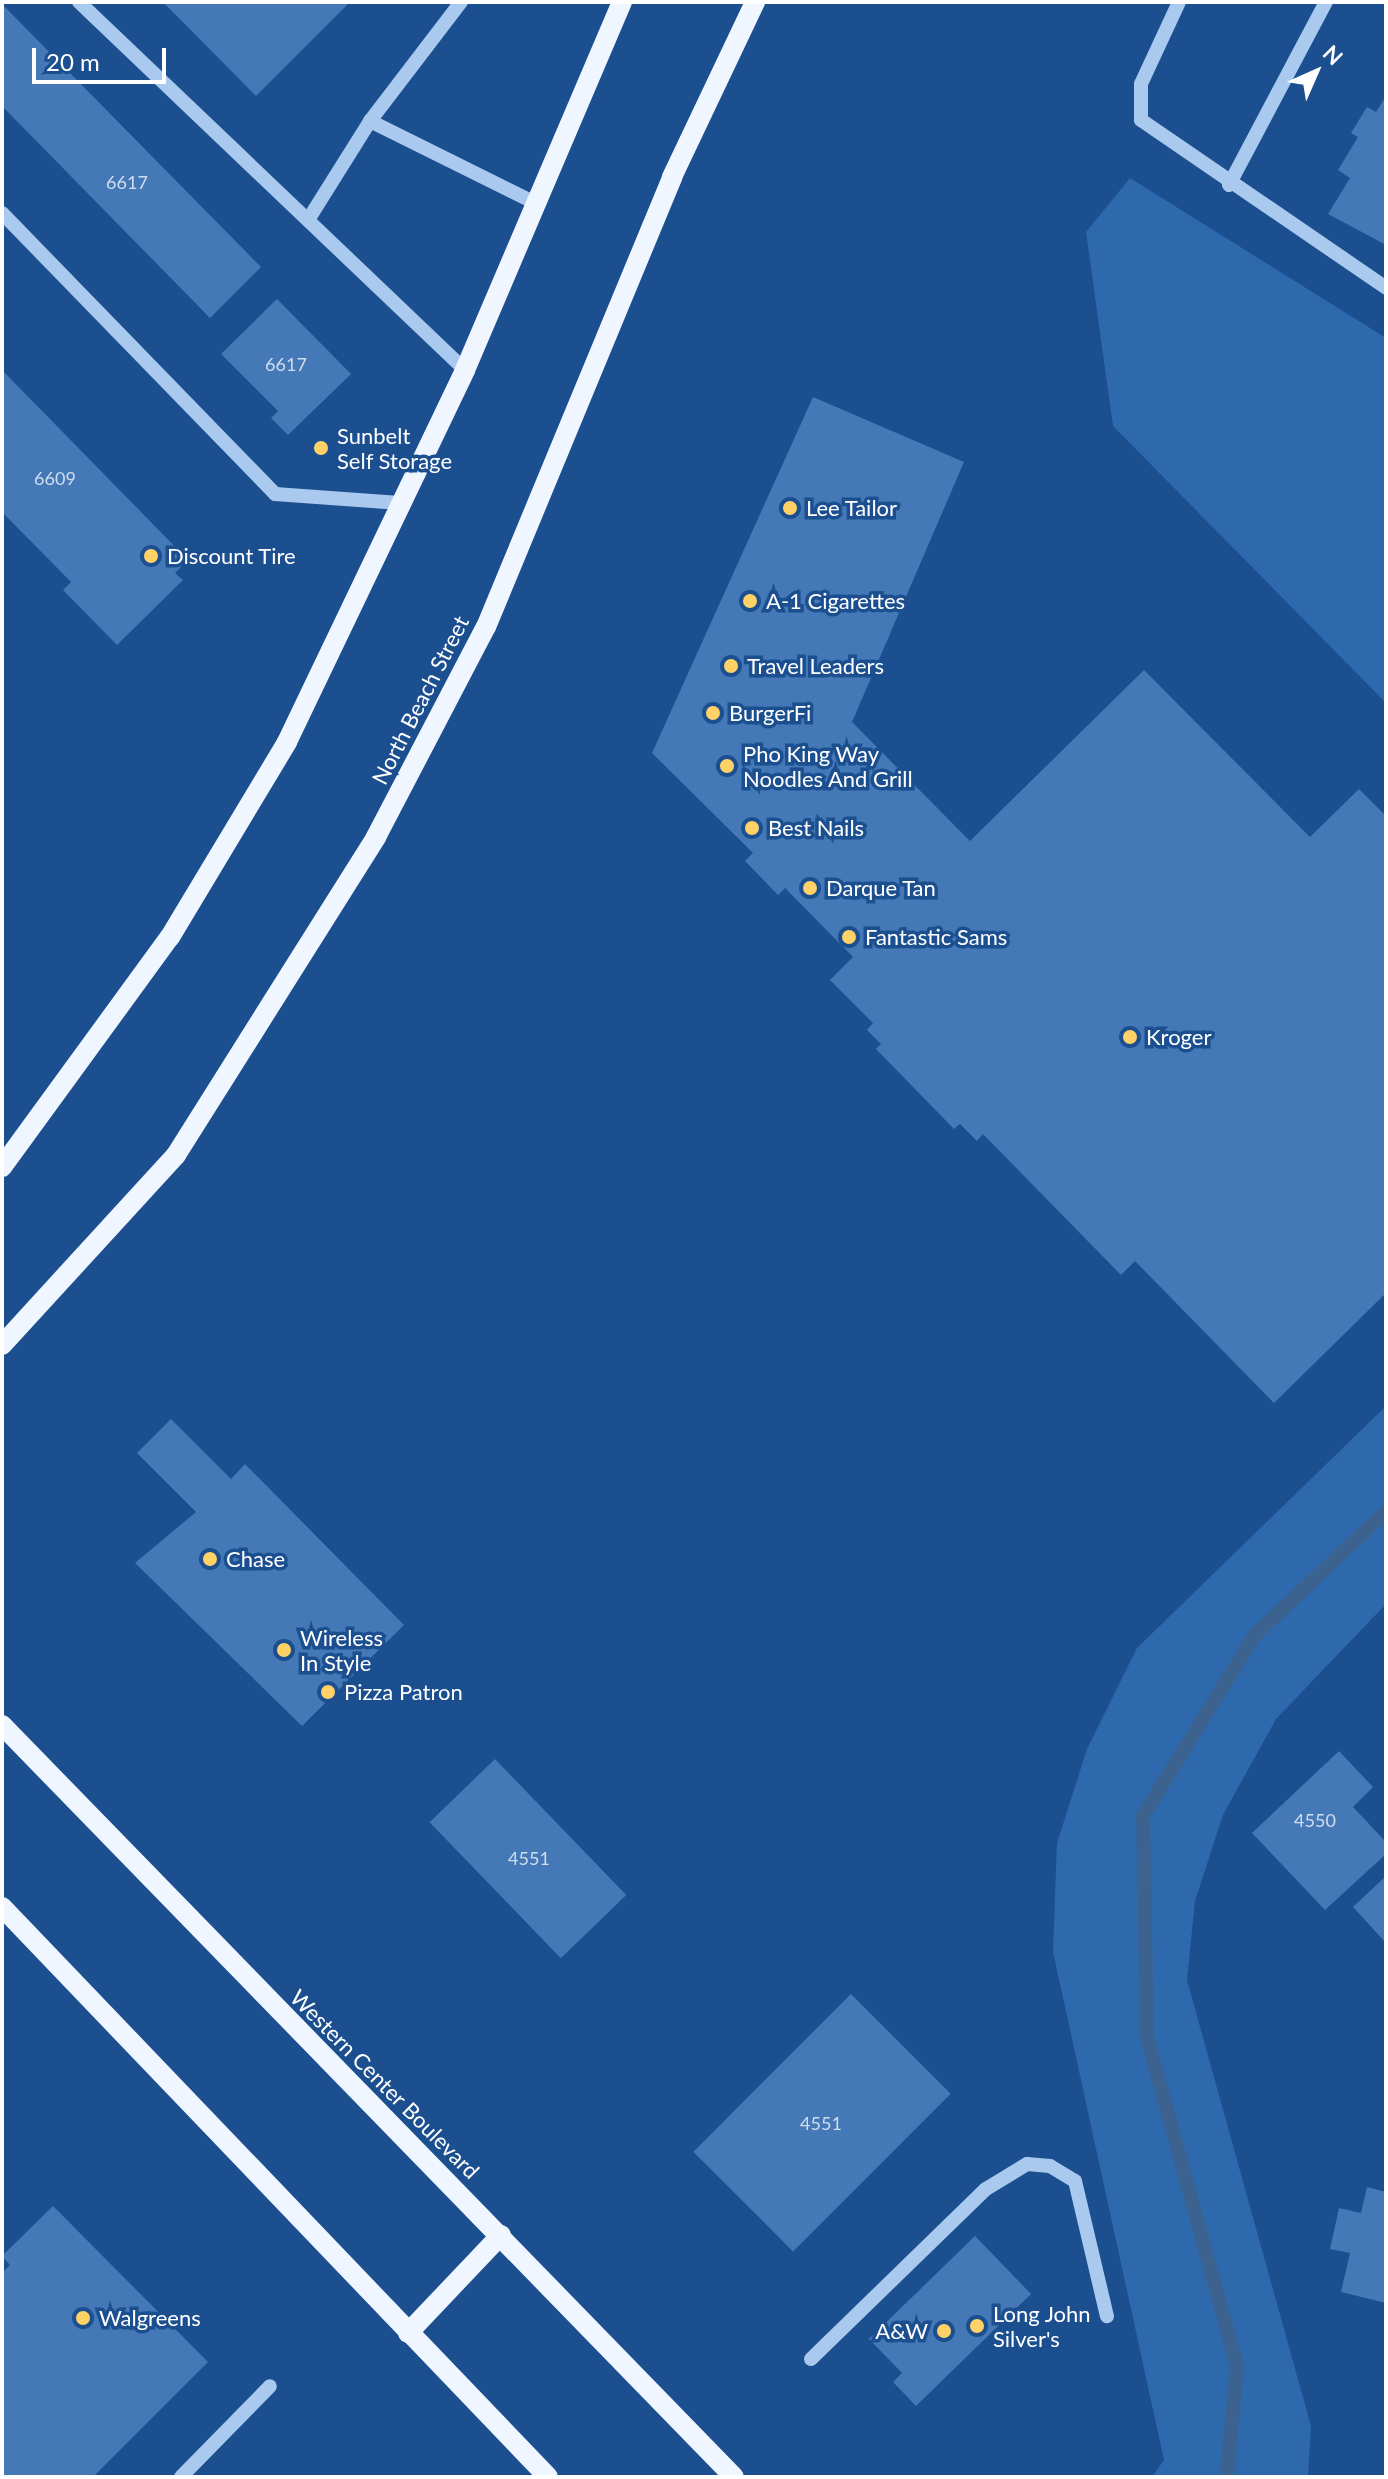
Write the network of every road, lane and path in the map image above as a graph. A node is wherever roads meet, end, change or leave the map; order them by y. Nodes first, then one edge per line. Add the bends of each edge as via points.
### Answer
1 (79, 2) edge
2 (461, 2) edge
3 (622, 2) edge
4 (755, 2) edge
5 (1179, 2) edge
6 (1326, 2) edge
7 (370, 121) junction
8 (1229, 185) junction
9 (535, 203) junction
10 (2, 213) edge
11 (308, 220) junction
12 (1386, 288) edge
13 (465, 370) junction
14 (400, 503) junction
15 (2, 1167) edge
16 (2, 1345) edge
17 (2, 1725) edge
18 (2, 1907) edge
19 (501, 2235) junction
20 (1107, 2316) dead end
21 (408, 2333) junction
22 (811, 2359) dead end
23 (270, 2386) dead end
24 (181, 2477) edge
25 (548, 2477) edge
26 (734, 2477) edge

1 - 11 lane
2 - 7 lane
3 - 9 main road
4 - 16 main road, North Beach Street via 672,177 486,627 376,837 176,1155
5 - 8 lane via 1141,84 1141,120
6 - 8 lane
7 - 9 lane
7 - 11 lane
8 - 12 lane
9 - 13 main road
10 - 14 lane via 275,494
11 - 13 lane
13 - 14 main road
14 - 15 main road via 287,742 170,937
17 - 19 main road, Western Center Boulevard
18 - 21 main road via 141,2047
19 - 21 main road
19 - 26 main road, Western Center Boulevard
20 - 22 lane via 1075,2181 1050,2166 1027,2164 986,2189
21 - 25 main road
23 - 24 lane

